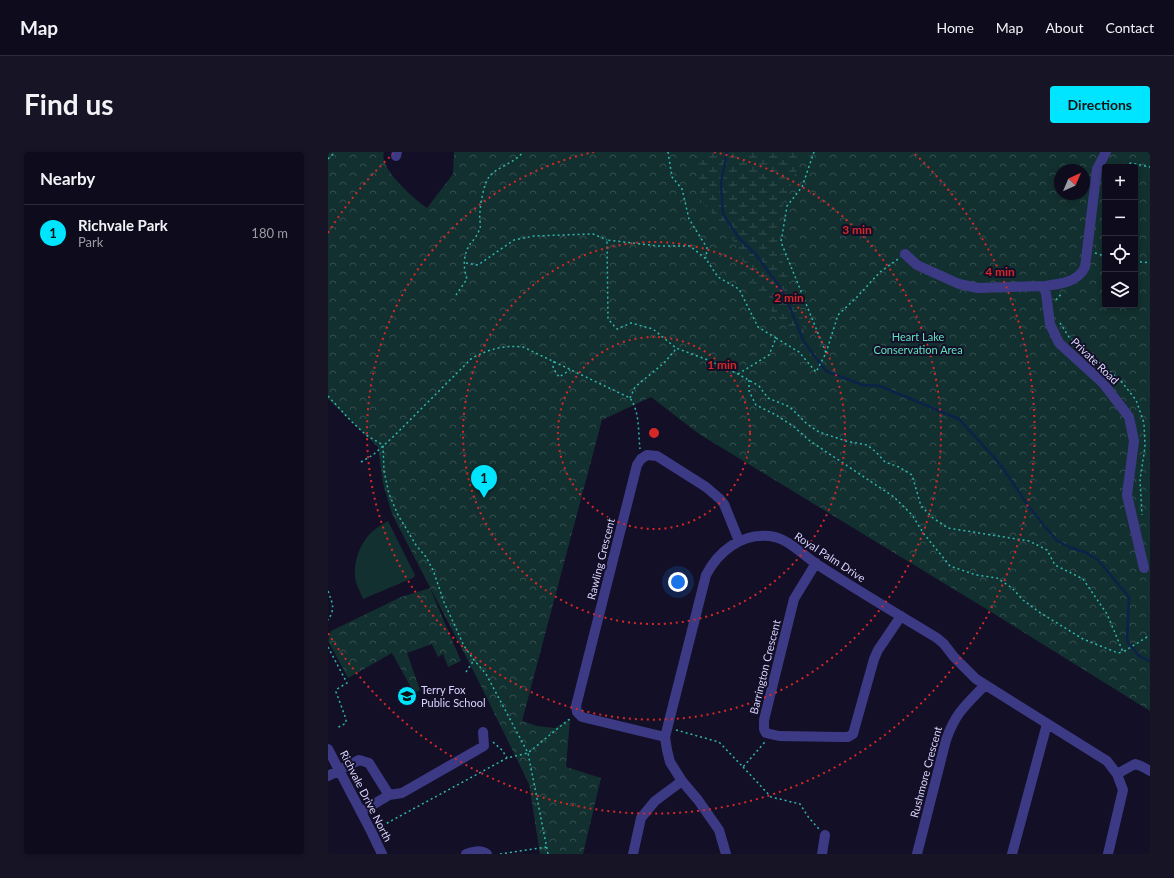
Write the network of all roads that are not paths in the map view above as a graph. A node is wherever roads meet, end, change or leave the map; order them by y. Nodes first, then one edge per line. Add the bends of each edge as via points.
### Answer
1 (1106, 152) edge
2 (905, 254) road end
3 (1045, 286) junction
4 (739, 541) junction
5 (816, 563) junction
6 (1144, 568) dead end
7 (900, 616) junction
8 (985, 684) junction
9 (1047, 724) junction
10 (483, 732) road end
11 (668, 733) junction
12 (328, 749) edge
13 (339, 770) junction
14 (1150, 771) edge
15 (1117, 774) junction
16 (328, 776) edge
17 (682, 781) junction
18 (389, 795) junction
19 (361, 812) junction
20 (826, 835) road end
21 (382, 854) edge
22 (466, 854) edge
23 (487, 854) edge
24 (633, 854) edge
25 (726, 854) edge
26 (822, 854) edge
27 (917, 854) edge
28 (1012, 854) edge
29 (1108, 854) edge

1 - 3 street via 1097,169 1085,267 1081,274 1065,287
2 - 3 street via 917,264 959,284 978,288
3 - 6 street, Private Road via 1050,324 1059,343 1102,383 1129,416 1134,441 1127,495
4 - 5 street, Royal Palm Drive via 762,536 776,537 791,544
4 - 11 street, Royal Palm Drive via 729,546 718,557 706,575
4 - 11 street, Rawling Crescent via 724,504 714,493 657,456 647,455 641,459 637,465 576,706 582,717
5 - 7 street, Royal Palm Drive
5 - 7 street, Barrington Crescent via 794,599 764,720 766,733 779,736 841,737 853,734 874,659
7 - 8 street, Royal Palm Drive via 944,644 971,674
8 - 9 street, Royal Palm Drive
8 - 27 street, Rushmore Crescent via 959,712 952,725
9 - 15 street, Royal Palm Drive via 1108,761
9 - 28 street
10 - 18 street via 484,746 402,793
11 - 17 street, Royal Palm Drive via 667,750 670,762
12 - 13 street, Richvale Drive North
13 - 16 street
13 - 18 street via 359,760 369,763
13 - 19 street, Richvale Drive North
14 - 15 street via 1135,764
15 - 29 street, Royal Palm Drive via 1123,790
17 - 24 street via 655,801 642,818
17 - 25 street, Royal Palm Drive via 719,830
18 - 19 street
19 - 21 street, Richvale Drive North
20 - 26 street
22 - 23 street via 476,851 484,851

